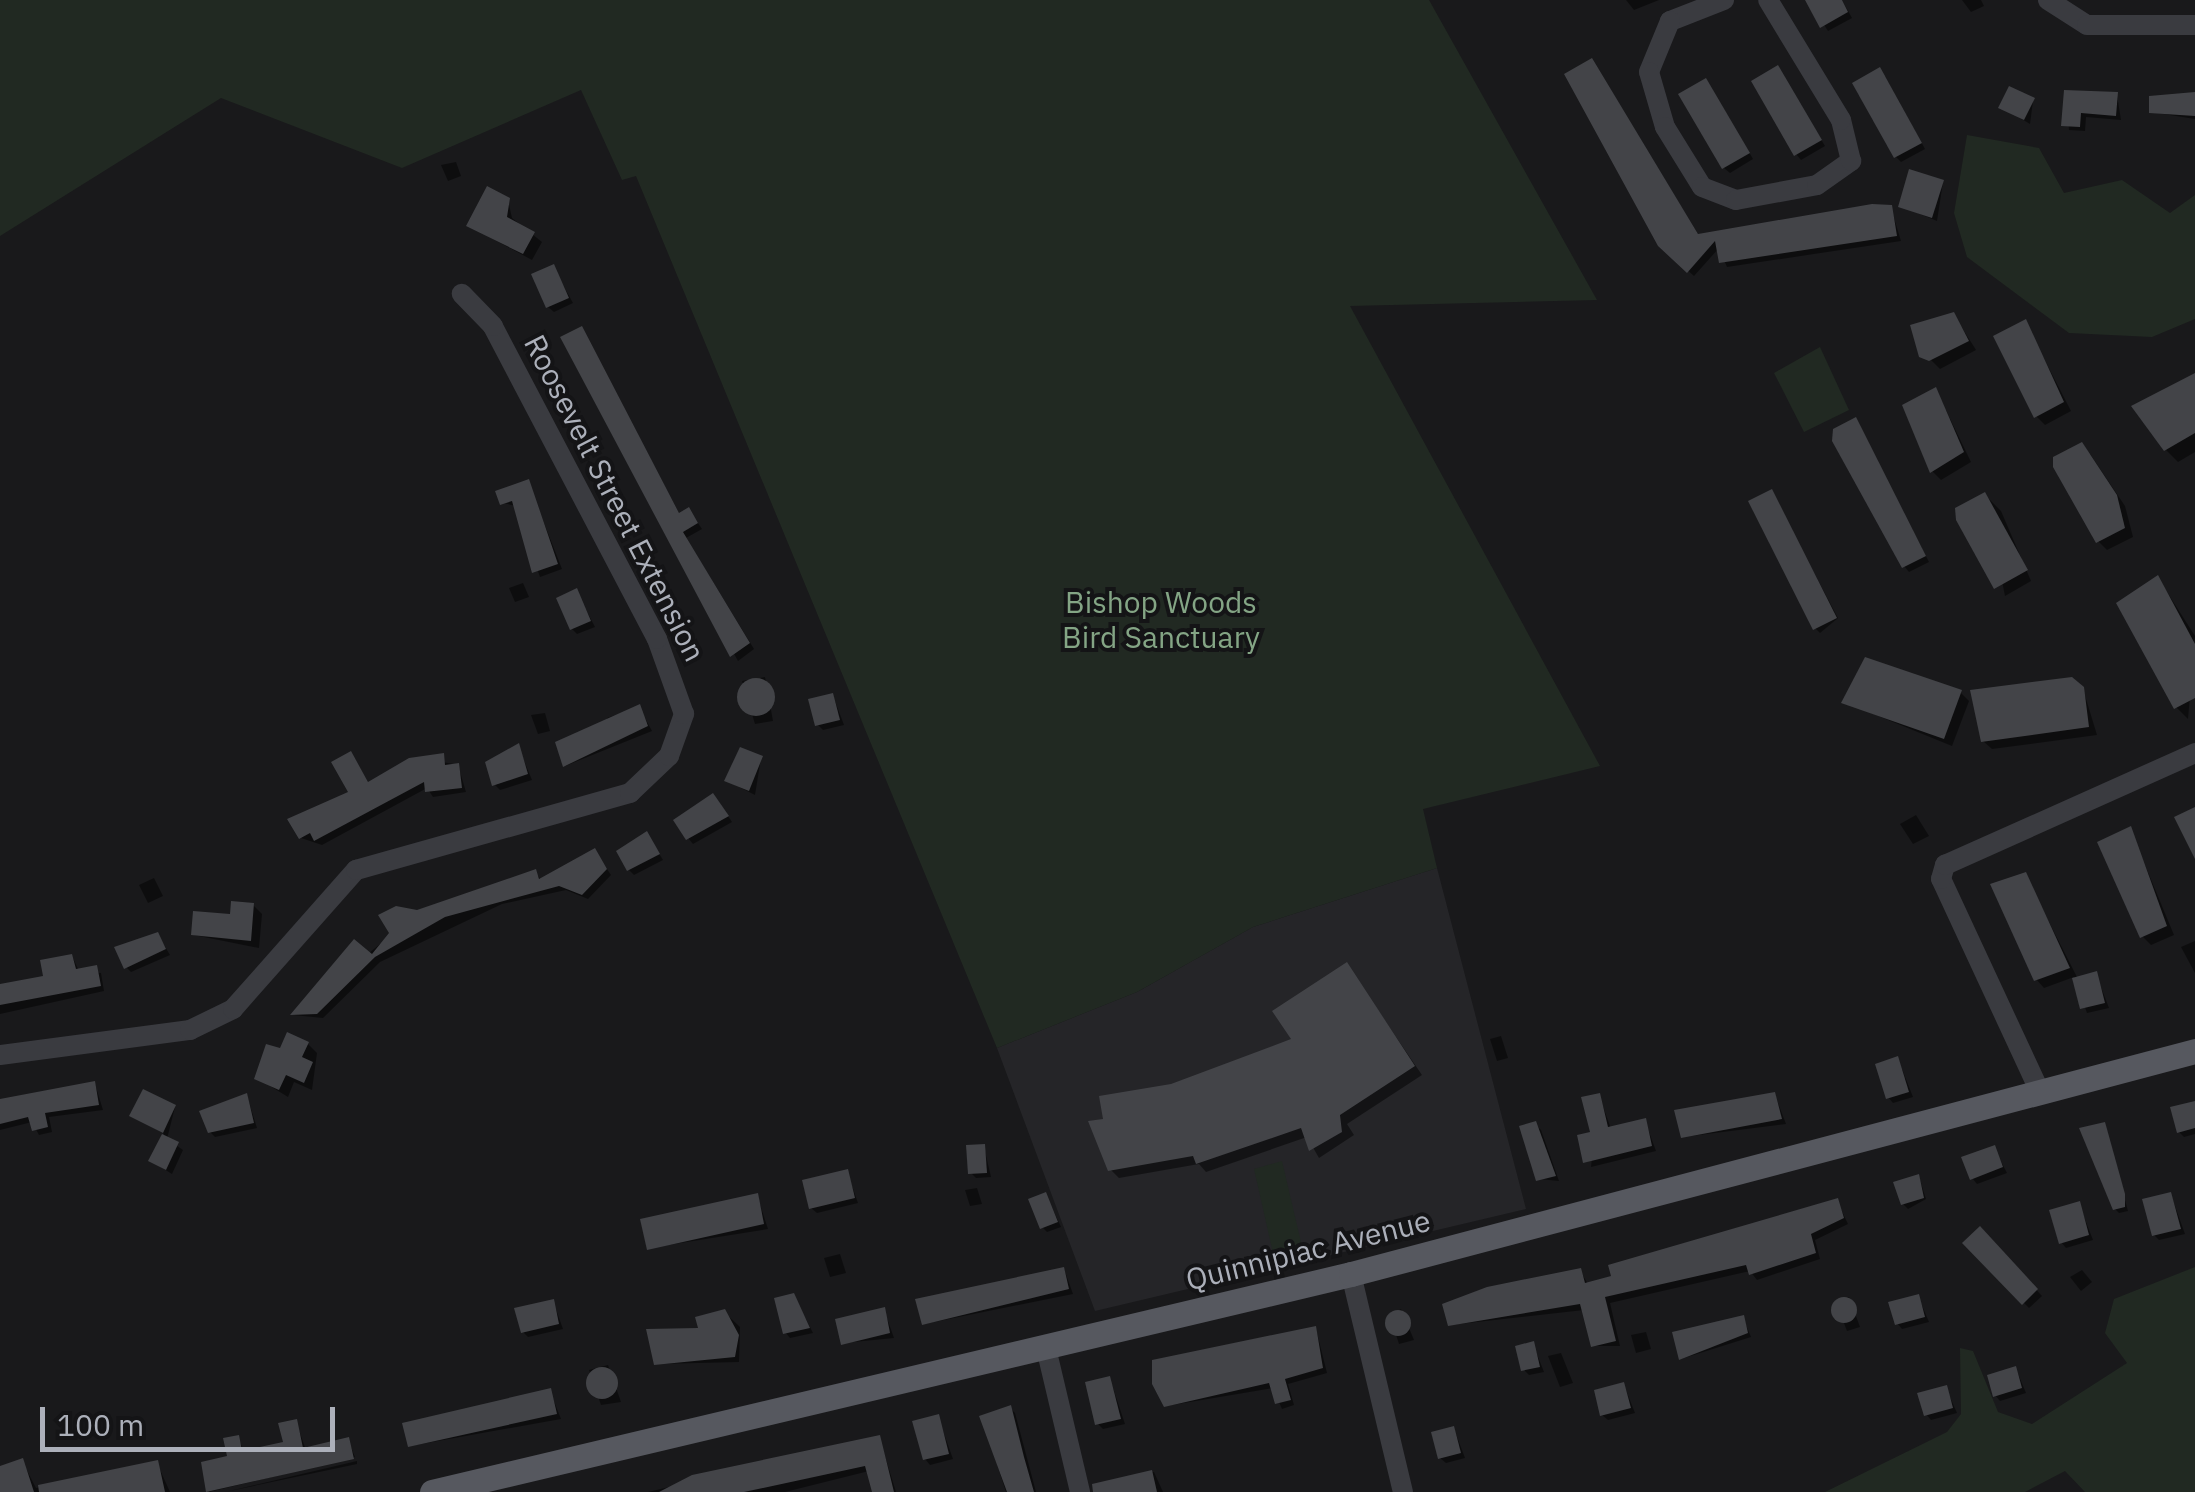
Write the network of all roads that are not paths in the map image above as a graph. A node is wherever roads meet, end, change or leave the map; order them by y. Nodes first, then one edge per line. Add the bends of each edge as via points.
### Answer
1 (1724, 0) edge
2 (1768, 0) edge
3 (2048, 0) edge
4 (2195, 26) edge
5 (462, 294) dead end
6 (2195, 753) edge
7 (2195, 1051) edge
8 (0, 1055) edge
9 (2040, 1092) junction
10 (1351, 1274) junction
11 (1046, 1348) junction
12 (432, 1492) edge
13 (1080, 1492) edge
14 (1403, 1492) edge

1 - 2 street via 1670,21 1649,72 1665,127 1702,188 1736,200 1817,185 1851,161 1854,144
3 - 4 street via 2087,24
5 - 8 street, Roosevelt Street Extension via 493,326 657,639 680,693 679,737 630,793 356,870 233,1008 190,1030
6 - 9 street via 1945,866 1941,879
7 - 9 main road, Quinnipiac Avenue
9 - 10 main road, Quinnipiac Avenue
10 - 11 main road, Quinnipiac Avenue
10 - 14 street
11 - 12 main road, Quinnipiac Avenue
11 - 13 street

